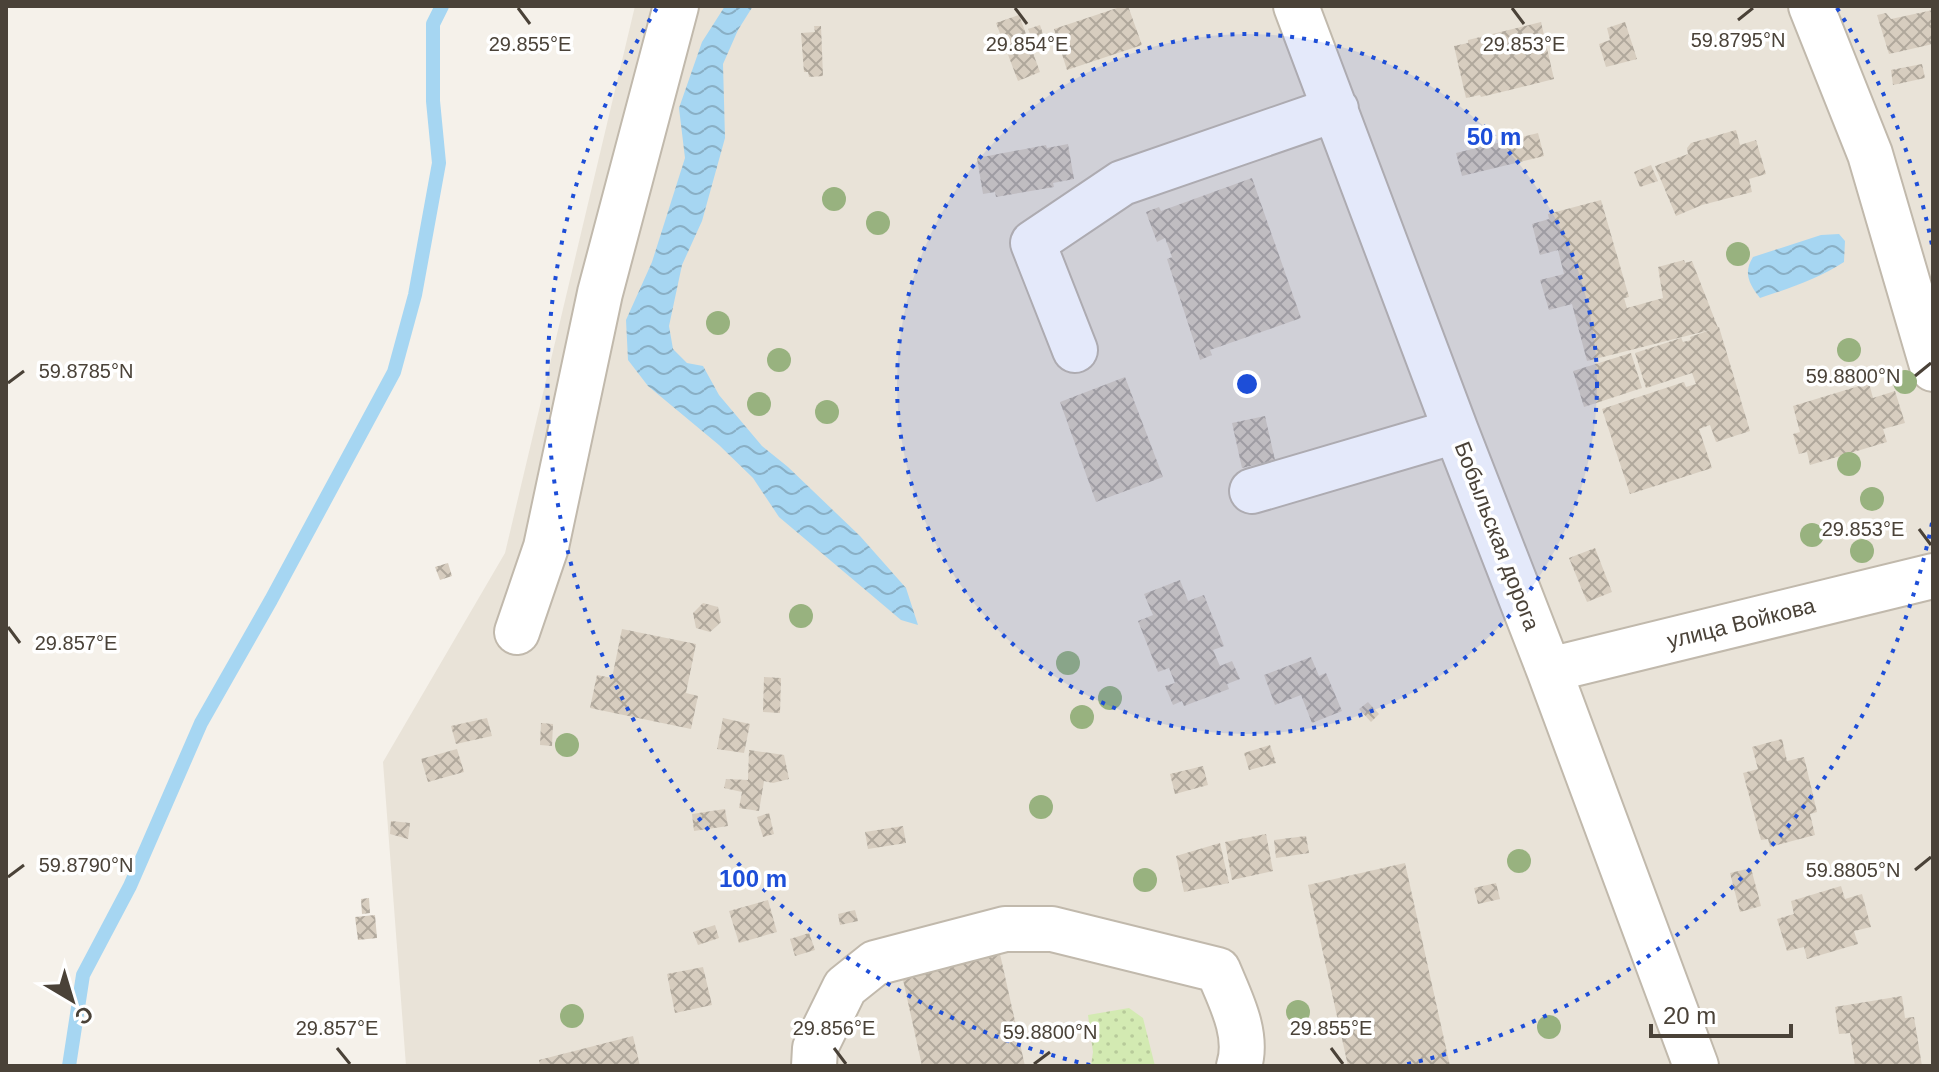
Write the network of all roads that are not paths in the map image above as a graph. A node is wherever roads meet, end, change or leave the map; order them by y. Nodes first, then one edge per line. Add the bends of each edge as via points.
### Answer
1 (676, 6) edge
2 (1296, 6) edge
3 (1811, 6) edge
4 (1336, 109) junction
5 (1075, 350) dead end
6 (1933, 369) edge
7 (1456, 431) junction
8 (1252, 491) dead end
9 (1933, 576) edge
10 (517, 632) dead end
11 (1549, 670) junction
12 (814, 1066) edge
13 (1239, 1066) edge
14 (1696, 1066) edge

1 - 10 street via 600,293 546,547
2 - 4 street, Бобыльская дорога
3 - 6 street via 1870,154
4 - 5 street via 1122,183 1033,243
4 - 7 street, Бобыльская дорога
7 - 8 street
7 - 11 street, Бобыльская дорога
9 - 11 street, улица Войкова
11 - 14 street, Бобыльская дорога
12 - 13 street via 815,1048 845,987 875,963 1005,929 1052,929 1218,970 1244,1051

